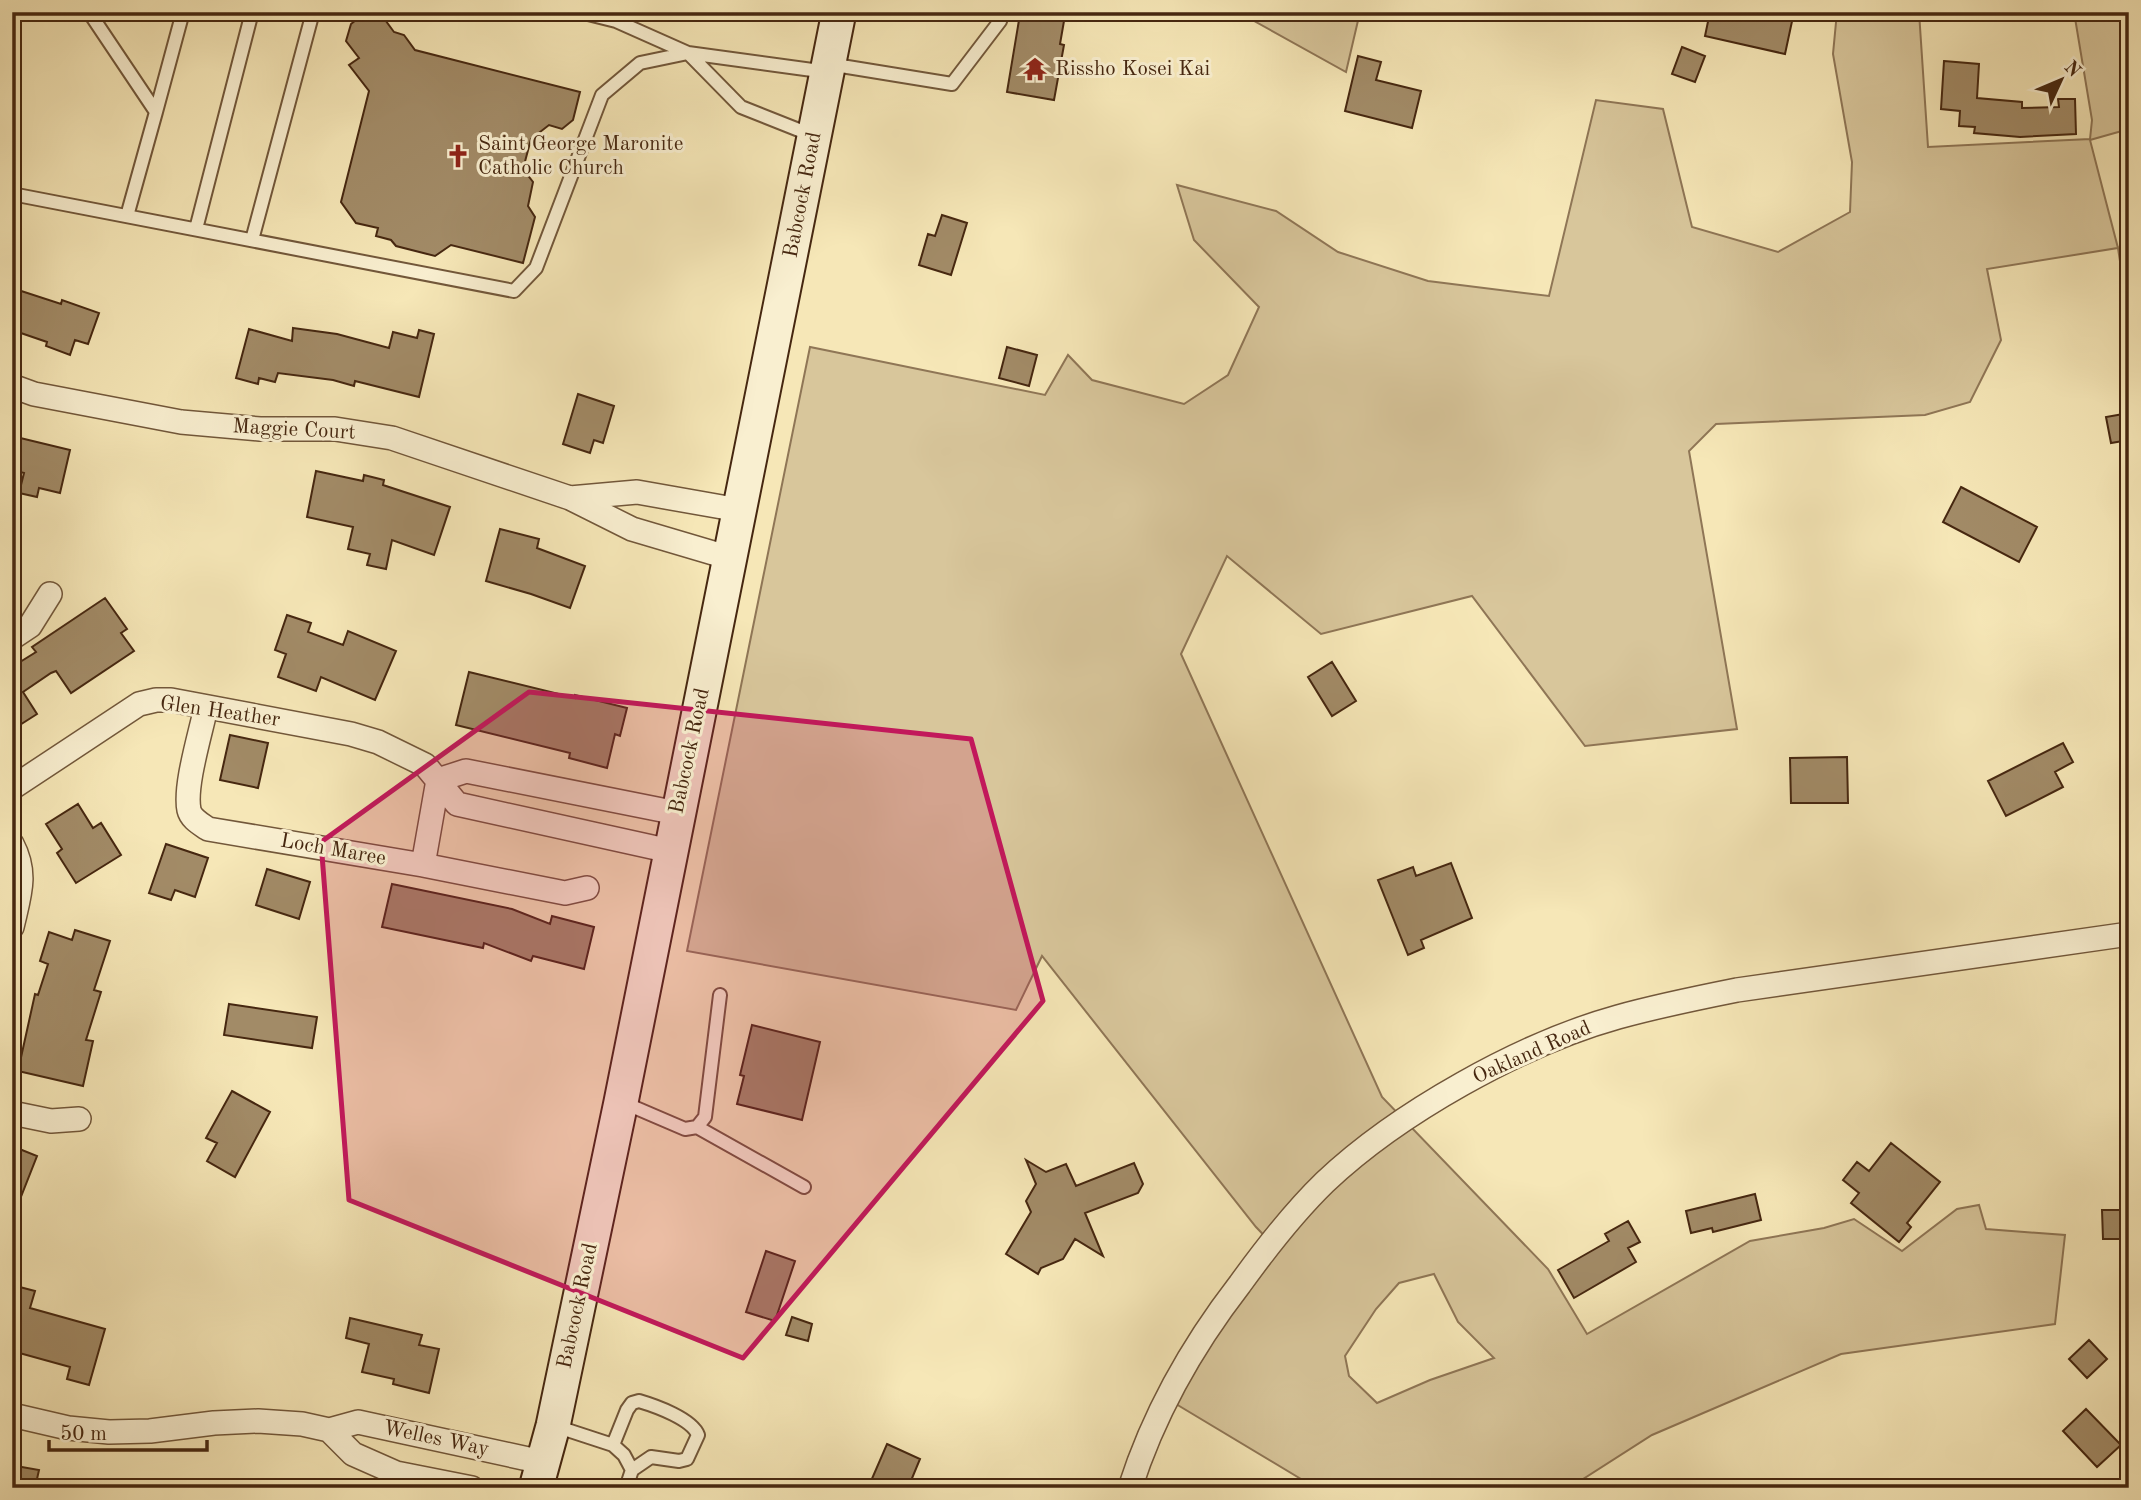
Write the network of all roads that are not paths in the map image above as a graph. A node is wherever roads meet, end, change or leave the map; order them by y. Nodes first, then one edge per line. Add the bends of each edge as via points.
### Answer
1 (89, 12) edge
2 (183, 12) edge
3 (252, 12) edge
4 (313, 12) edge
5 (580, 12) edge
6 (839, 12) edge
7 (1003, 12) edge
8 (688, 53) junction
9 (828, 68) junction
10 (156, 112) junction
11 (814, 136) junction
12 (12, 194) edge
13 (127, 216) junction
14 (196, 229) junction
15 (252, 240) junction
16 (12, 386) edge
17 (570, 498) junction
18 (739, 510) junction
19 (730, 558) junction
20 (50, 594) dead end
21 (12, 638) edge
22 (206, 707) junction
23 (438, 780) junction
24 (12, 788) edge
25 (677, 813) junction
26 (12, 844) edge
27 (670, 851) junction
28 (423, 865) junction
29 (587, 888) dead end
30 (12, 927) edge
31 (2129, 934) edge
32 (720, 995) dead end
33 (621, 1102) junction
34 (12, 1113) edge
35 (79, 1119) dead end
36 (697, 1127) junction
37 (804, 1187) dead end
38 (12, 1415) edge
39 (553, 1426) junction
40 (329, 1430) junction
41 (613, 1445) junction
42 (632, 1470) junction
43 (539, 1475) edge
44 (472, 1488) edge
45 (626, 1488) edge
46 (1130, 1488) edge

1 - 10 lane
2 - 10 lane
3 - 14 lane
4 - 15 lane
5 - 8 lane via 616,21
6 - 9 main road, Babcock Road
7 - 9 lane via 952,83
8 - 9 lane
8 - 11 lane via 741,107
8 - 15 lane via 640,63 602,95 536,268 514,291
9 - 11 main road, Babcock Road
10 - 13 lane
11 - 18 main road, Babcock Road
12 - 13 lane
13 - 14 lane
14 - 15 lane
16 - 17 street, Maggie Court via 181,422 335,429 392,438
17 - 18 street, Maggie Court via 637,492
17 - 19 street, Maggie Court via 632,529
18 - 19 main road, Babcock Road
19 - 25 main road, Babcock Road
20 - 21 street via 30,626
22 - 23 street, Glen Heather via 378,742 425,765
22 - 24 street, Glen Heather via 171,700 139,704
22 - 28 street, Loch Maree via 190,781 189,811 197,821 208,829
23 - 25 street via 466,771
23 - 27 street, Glen Heather via 457,804
23 - 28 street
25 - 27 main road, Babcock Road
26 - 30 street via 22,877
27 - 33 main road, Babcock Road
28 - 29 street, Loch Maree via 565,893
31 - 46 street, Oakland Road via 1681,1001 1539,1046 1452,1090 1325,1182 1277,1235 1189,1357 1155,1420
32 - 36 lane via 705,1117
33 - 36 lane via 685,1129
33 - 39 main road, Babcock Road
34 - 35 street via 51,1121
36 - 37 lane
38 - 40 street, Welles Way via 109,1432 258,1422
39 - 41 lane
39 - 43 main road, Babcock Road
40 - 43 street, Welles Way via 358,1422
40 - 44 street, Welles Way via 353,1454 396,1473
41 - 42 lane
41 - 42 lane via 627,1410 639,1401 696,1429 698,1435 687,1459 651,1457
42 - 45 lane

